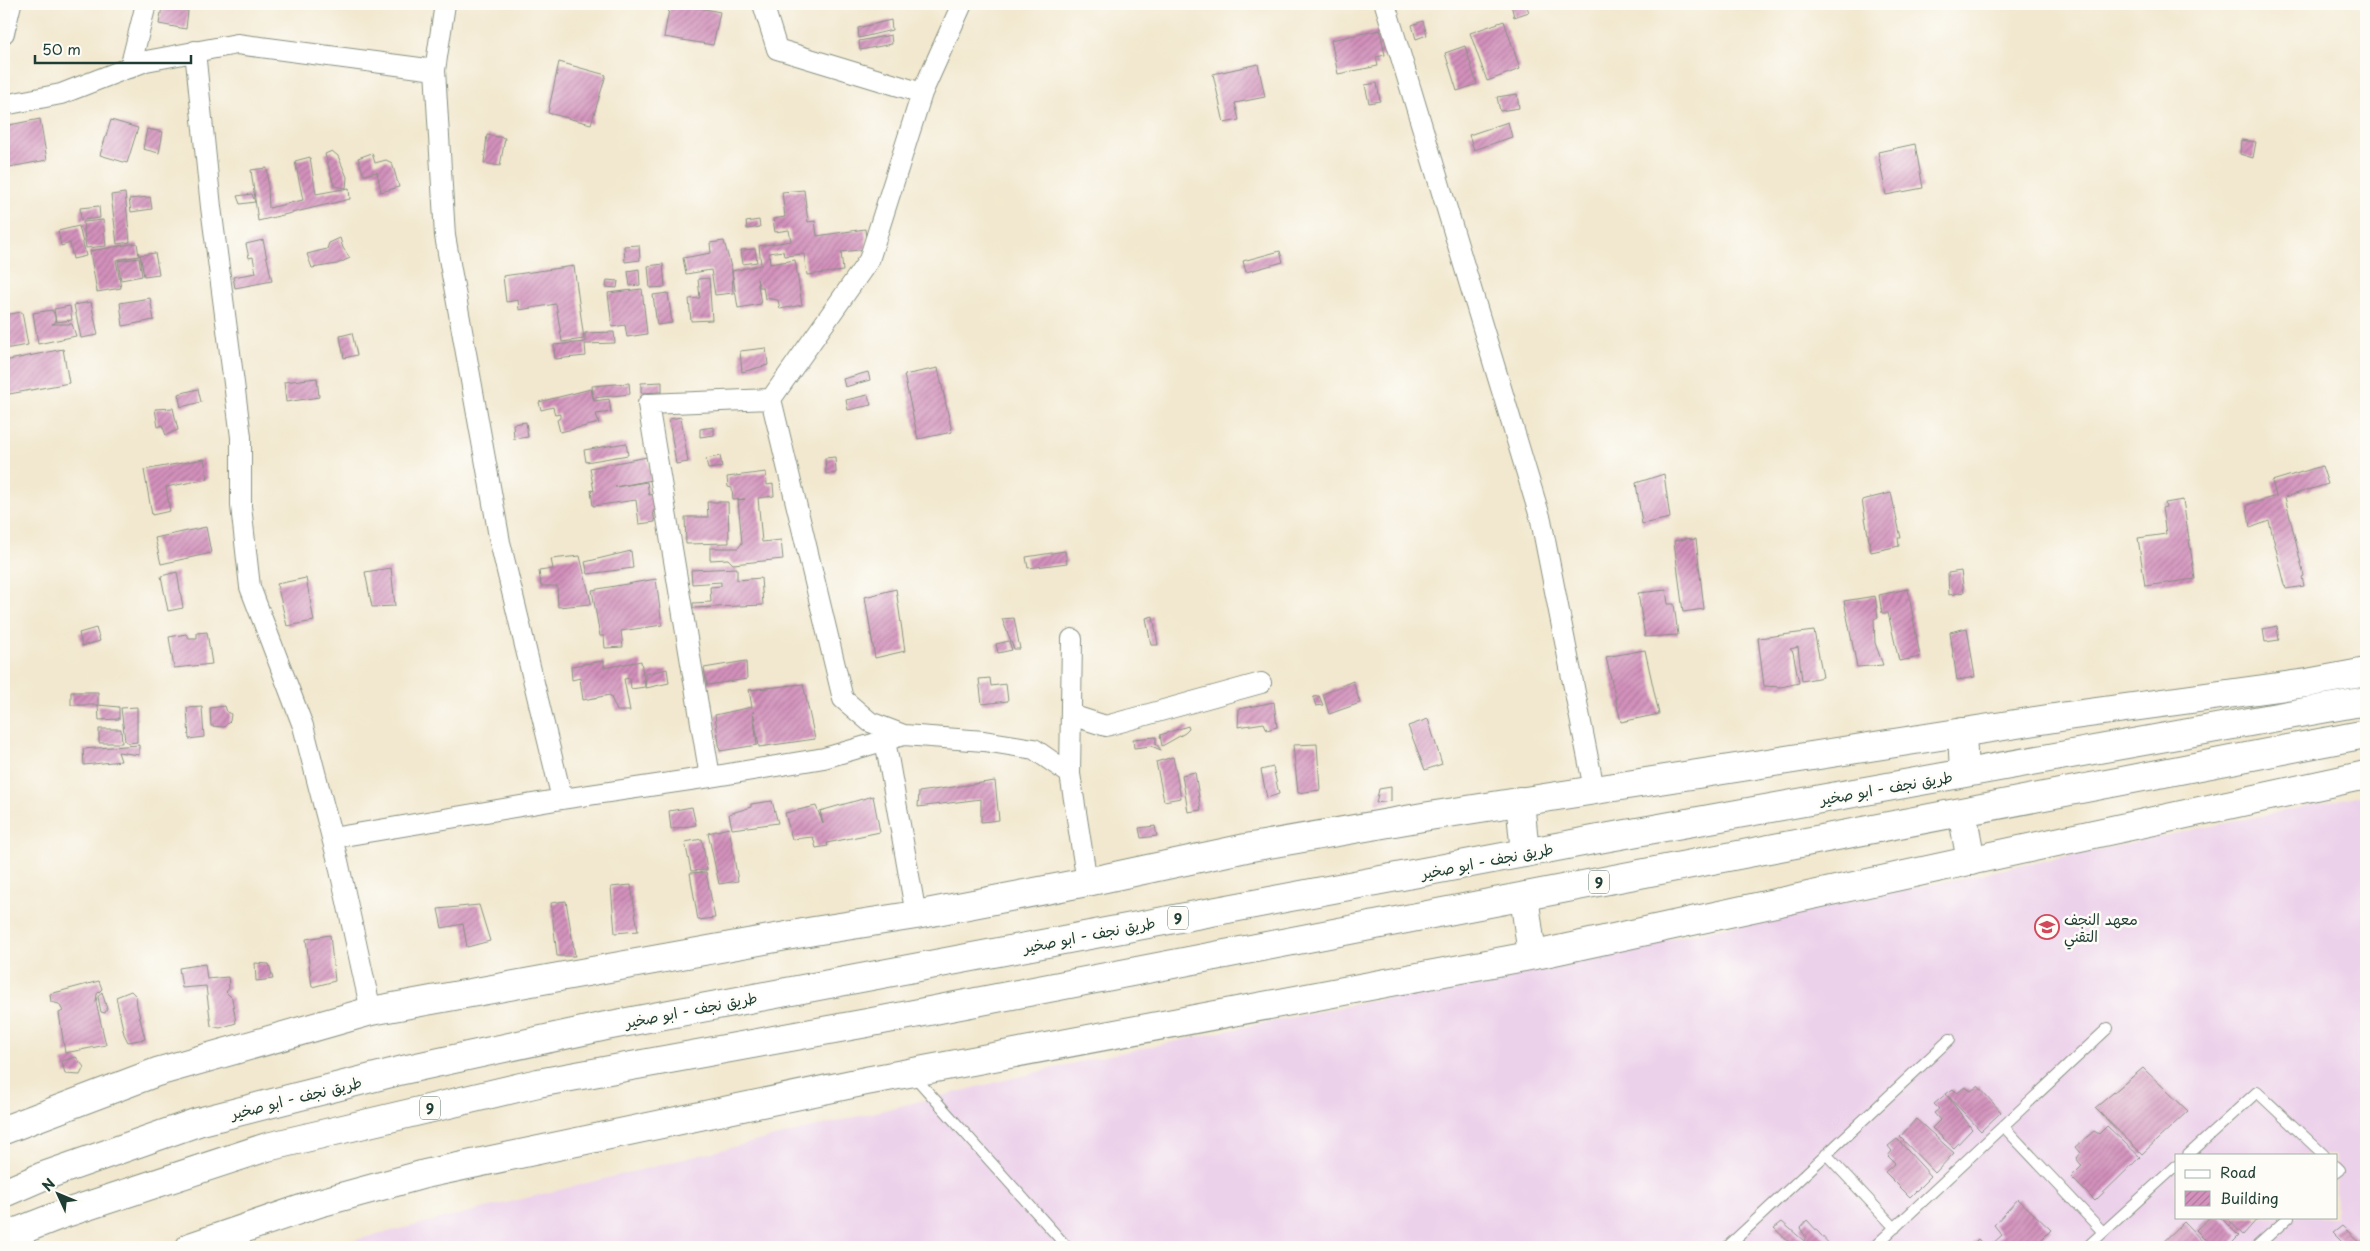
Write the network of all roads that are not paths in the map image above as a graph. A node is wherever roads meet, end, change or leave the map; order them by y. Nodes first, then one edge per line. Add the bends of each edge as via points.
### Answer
1 (11, 4) edge
2 (146, 4) edge
3 (445, 4) edge
4 (763, 4) edge
5 (962, 4) edge
6 (1385, 4) edge
7 (4, 33) edge
8 (195, 51) junction
9 (130, 68) junction
10 (435, 70) junction
11 (922, 93) junction
12 (5, 103) edge
13 (771, 399) junction
14 (1072, 639) dead end
15 (2366, 672) edge
16 (1261, 682) dead end
17 (2366, 701) edge
18 (1071, 715) junction
19 (1962, 732) junction
20 (2366, 734) edge
21 (895, 738) junction
22 (2331, 741) junction
23 (2366, 746) edge
24 (1964, 773) junction
25 (1070, 774) junction
26 (2366, 775) edge
27 (710, 777) junction
28 (1594, 789) junction
29 (562, 799) junction
30 (1520, 801) junction
31 (1962, 812) junction
32 (332, 838) junction
33 (1525, 853) junction
34 (1971, 861) junction
35 (1087, 882) junction
36 (1524, 896) junction
37 (916, 915) junction
38 (1532, 955) junction
39 (371, 1011) junction
40 (2108, 1028) dead end
41 (1950, 1039) dead end
42 (403, 1070) junction
43 (910, 1072) junction
44 (342, 1085) junction
45 (405, 1114) junction
46 (347, 1126) junction
47 (2004, 1126) junction
48 (4, 1130) edge
49 (1826, 1154) junction
50 (2189, 1154) edge
51 (2323, 1154) edge
52 (2175, 1167) edge
53 (4, 1193) edge
54 (2288, 1218) edge
55 (1895, 1228) junction
56 (2103, 1232) junction
57 (4, 1237) edge
58 (190, 1247) edge
59 (1067, 1247) edge
60 (1727, 1247) edge
61 (1874, 1247) edge
62 (2087, 1247) edge
63 (2256, 1247) edge

1 - 7 street
2 - 9 street
3 - 10 street
4 - 11 street via 777,49
5 - 11 street
6 - 28 street via 1541,520
8 - 9 street via 146,61
8 - 10 street via 237,44
8 - 32 street via 211,207 241,437 241,506 250,587 303,726
9 - 12 street via 61,94
10 - 29 street via 445,236 500,542
11 - 13 street via 869,260
13 - 21 street via 843,699
13 - 27 street via 648,404
14 - 18 street
15 - 19 main road
16 - 18 street via 1106,726
17 - 24 main road, طريق نجف - ابو صخير / 9
18 - 25 street
19 - 24 main road
19 - 28 main road
20 - 22 main road, 9
21 - 25 street via 984,741 1034,749
21 - 27 street via 824,758
21 - 37 street
22 - 23 main road
22 - 31 main road, 9
24 - 33 main road, طريق نجف - ابو صخير / 9
25 - 35 street
26 - 34 main road
27 - 29 street
28 - 30 main road
29 - 32 street
30 - 33 main road
30 - 35 main road via 1246,848
31 - 34 main road
31 - 36 main road, 9
32 - 39 street
33 - 42 main road, طريق نجف - ابو صخير / 9 via 606,1026
34 - 38 main road
35 - 37 main road
36 - 38 main road
36 - 45 main road, 9 via 538,1083
37 - 39 main road
38 - 43 main road
39 - 48 main road via 157,1072
40 - 47 lane
41 - 49 lane
42 - 44 main road, طريق نجف - ابو صخير / 9
42 - 45 main road via 393,1080 390,1093 394,1106
43 - 58 main road via 425,1174 319,1203
43 - 59 lane
44 - 46 main road via 355,1091 361,1104 358,1117
44 - 53 main road, طريق نجف - ابو صخير / 9 via 198,1122
45 - 46 main road, 9
46 - 57 main road, 9 via 267,1146
47 - 55 lane
47 - 56 lane
49 - 55 lane
49 - 60 lane
50 - 51 lane via 2257,1092
52 - 56 lane
54 - 63 lane
55 - 61 lane
56 - 62 lane

